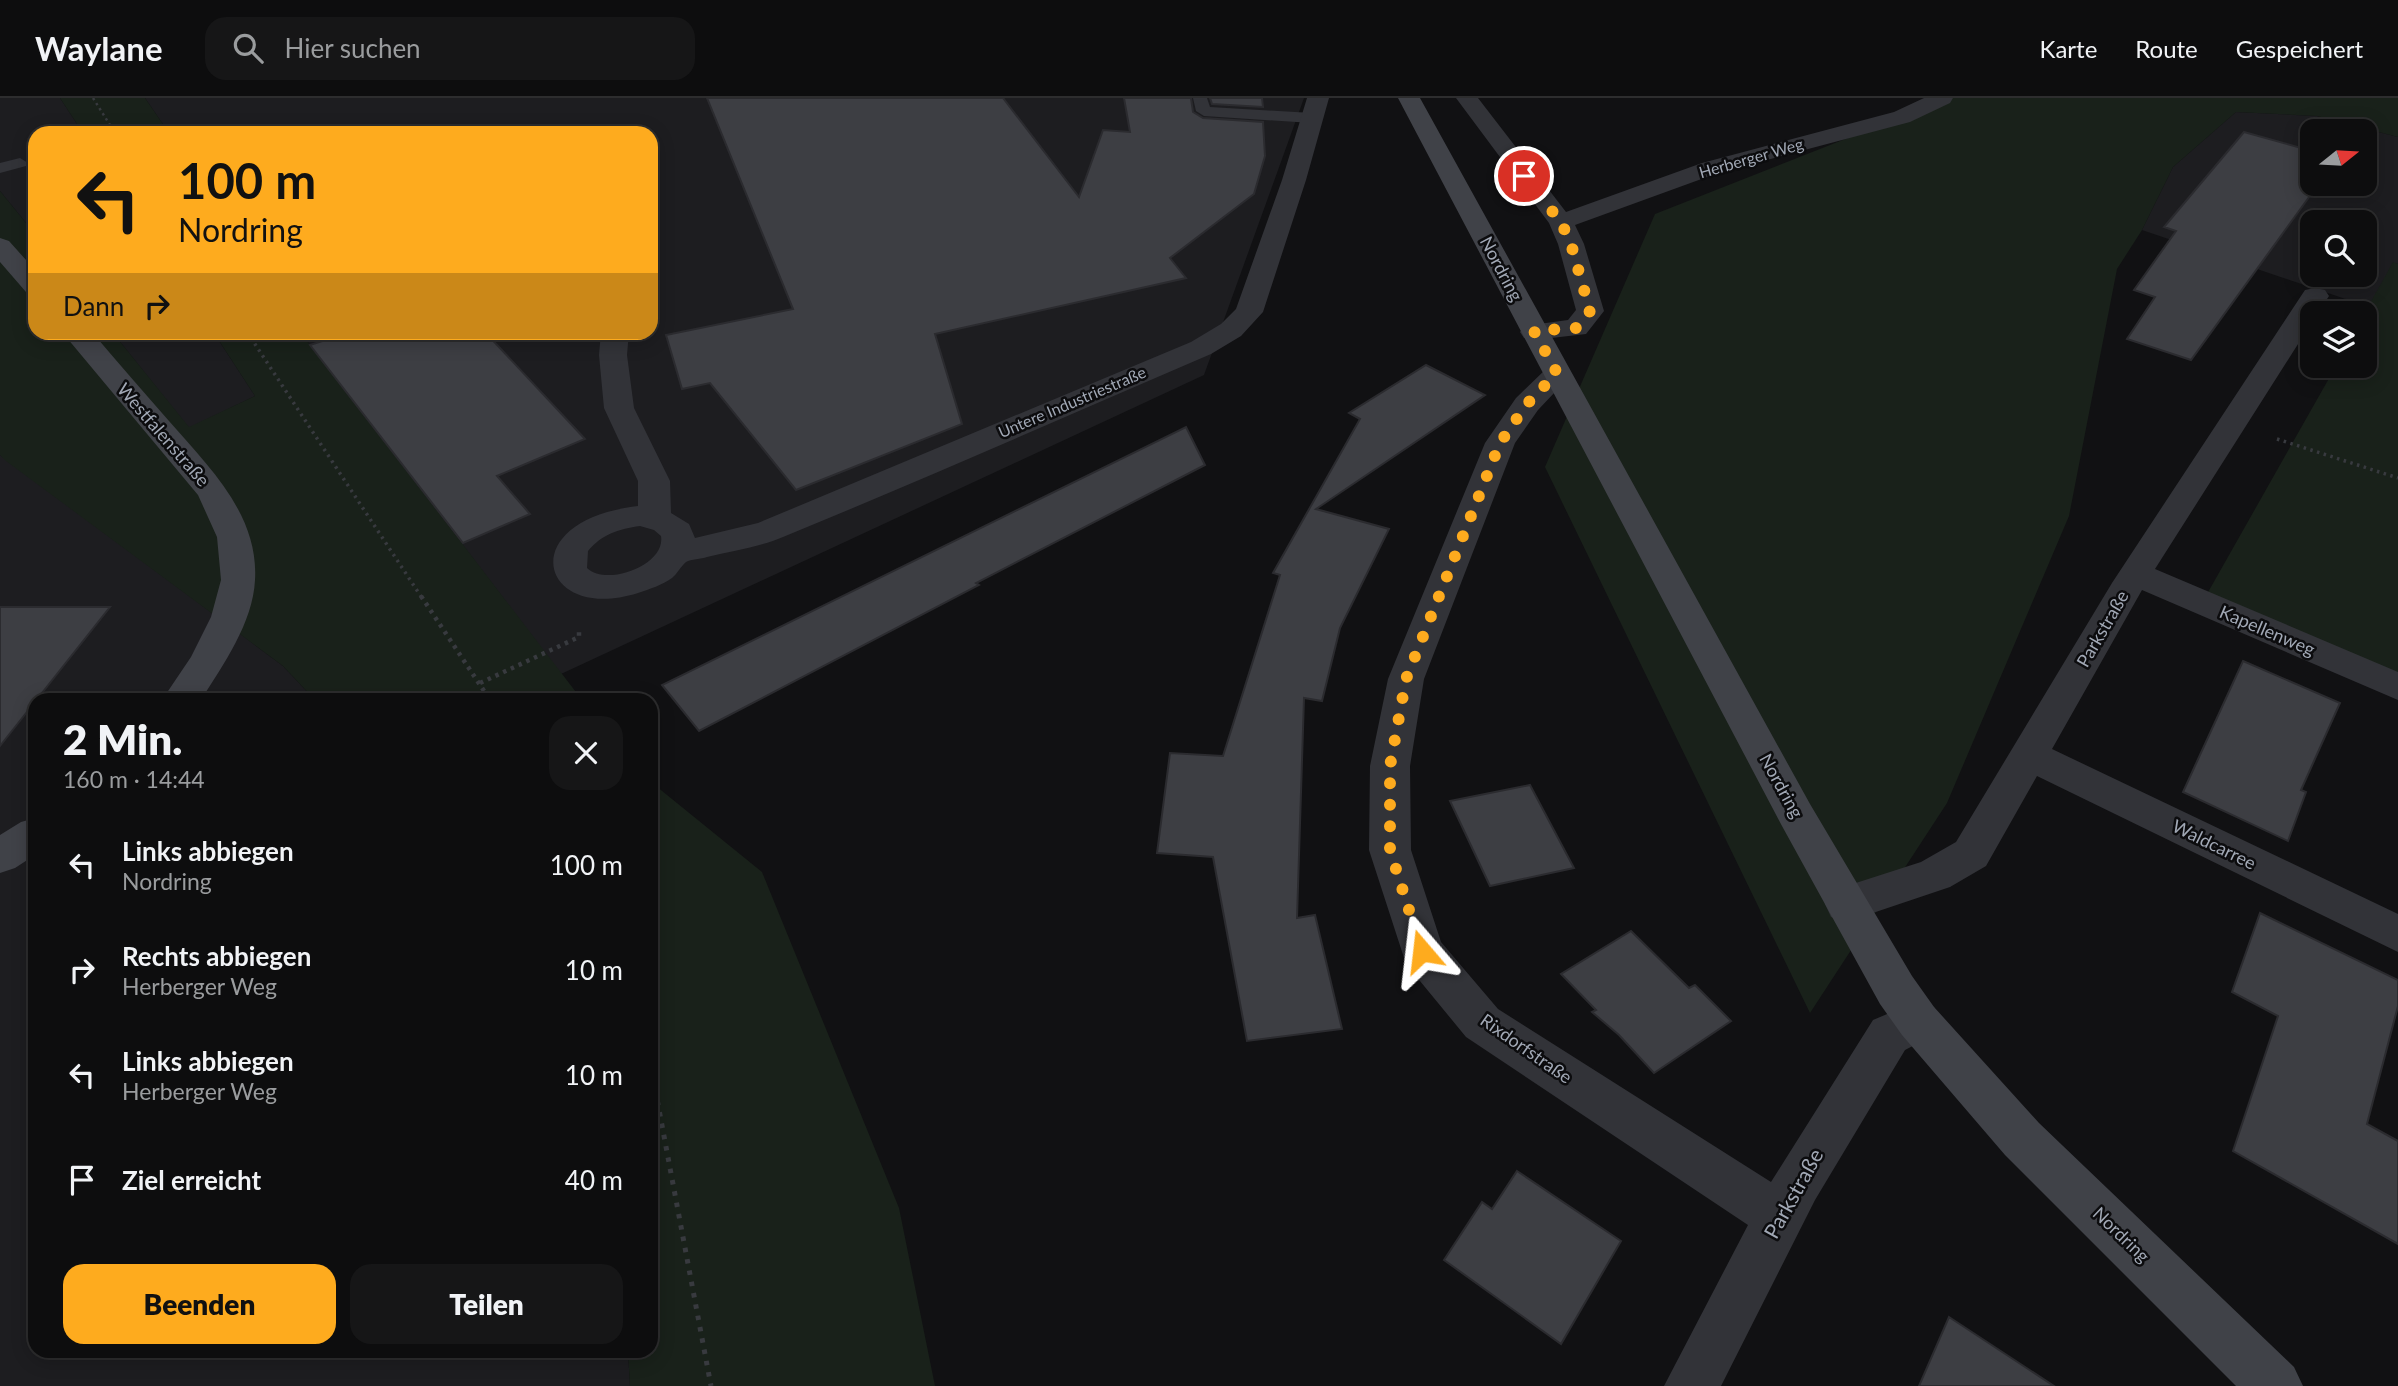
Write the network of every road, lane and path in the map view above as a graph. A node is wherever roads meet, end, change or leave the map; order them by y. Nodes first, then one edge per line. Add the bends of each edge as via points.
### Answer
1 (93, 98) edge
2 (1200, 98) edge
3 (1409, 98) edge
4 (1466, 98) edge
5 (1941, 98) edge
6 (1315, 108) edge
7 (111, 126) edge
8 (20, 163) dead end
9 (1, 168) edge
10 (1561, 222) junction
11 (0, 246) edge
12 (28, 278) edge
13 (2315, 296) dead end
14 (1534, 331) junction
15 (83, 340) edge
16 (252, 340) edge
17 (614, 340) edge
18 (1557, 373) junction
19 (2234, 421) junction
20 (2398, 478) edge
21 (655, 518) junction
22 (676, 554) junction
23 (2136, 574) junction
24 (578, 579) junction
25 (480, 683) junction
26 (2398, 687) edge
27 (186, 693) edge
28 (486, 693) edge
29 (2031, 756) junction
30 (28, 838) edge
31 (0, 856) edge
32 (1846, 904) junction
33 (2398, 934) edge
34 (1918, 1021) junction
35 (658, 1104) edge
36 (1780, 1217) junction
37 (712, 1386) edge
38 (1692, 1386) edge
39 (2275, 1386) edge

1 - 7 path
2 - 6 lane via 1204,111
3 - 14 street, Nordring
4 - 10 street
5 - 10 street, Herberger Weg via 1902,117 1710,168
6 - 22 street, Untere Industriestraße via 1249,312 1231,330 1201,348 768,531
8 - 9 lane
10 - 14 street via 1590,311 1576,328
11 - 12 street
13 - 19 street, Parkstraße
14 - 18 street, Nordring
15 - 27 street, Westfalenstraße via 213,492 234,537 238,580 229,617
16 - 25 path
17 - 21 street via 619,408 654,481
18 - 32 street, Nordring
18 - 36 street, Rixdorfstraße via 1527,404 1500,443 1406,679 1390,766 1390,850 1422,951 1482,1023
19 - 20 path
19 - 23 street, Parkstraße
21 - 22 street via 677,532
21 - 24 street via 623,517 579,539 567,561
22 - 24 street, Untere Industriestraße via 639,582 605,587
23 - 26 street, Kapellenweg
23 - 29 street, Parkstraße
24 - 25 path via 579,637
25 - 28 path
29 - 32 street, Parkstraße via 1971,854 1935,875
29 - 33 street, Waldcarree
30 - 31 street
32 - 34 street, Nordring
34 - 36 street, Parkstraße via 1889,1035
34 - 39 street, Nordring via 2022,1139
35 - 37 path
36 - 38 street, Parkstraße

